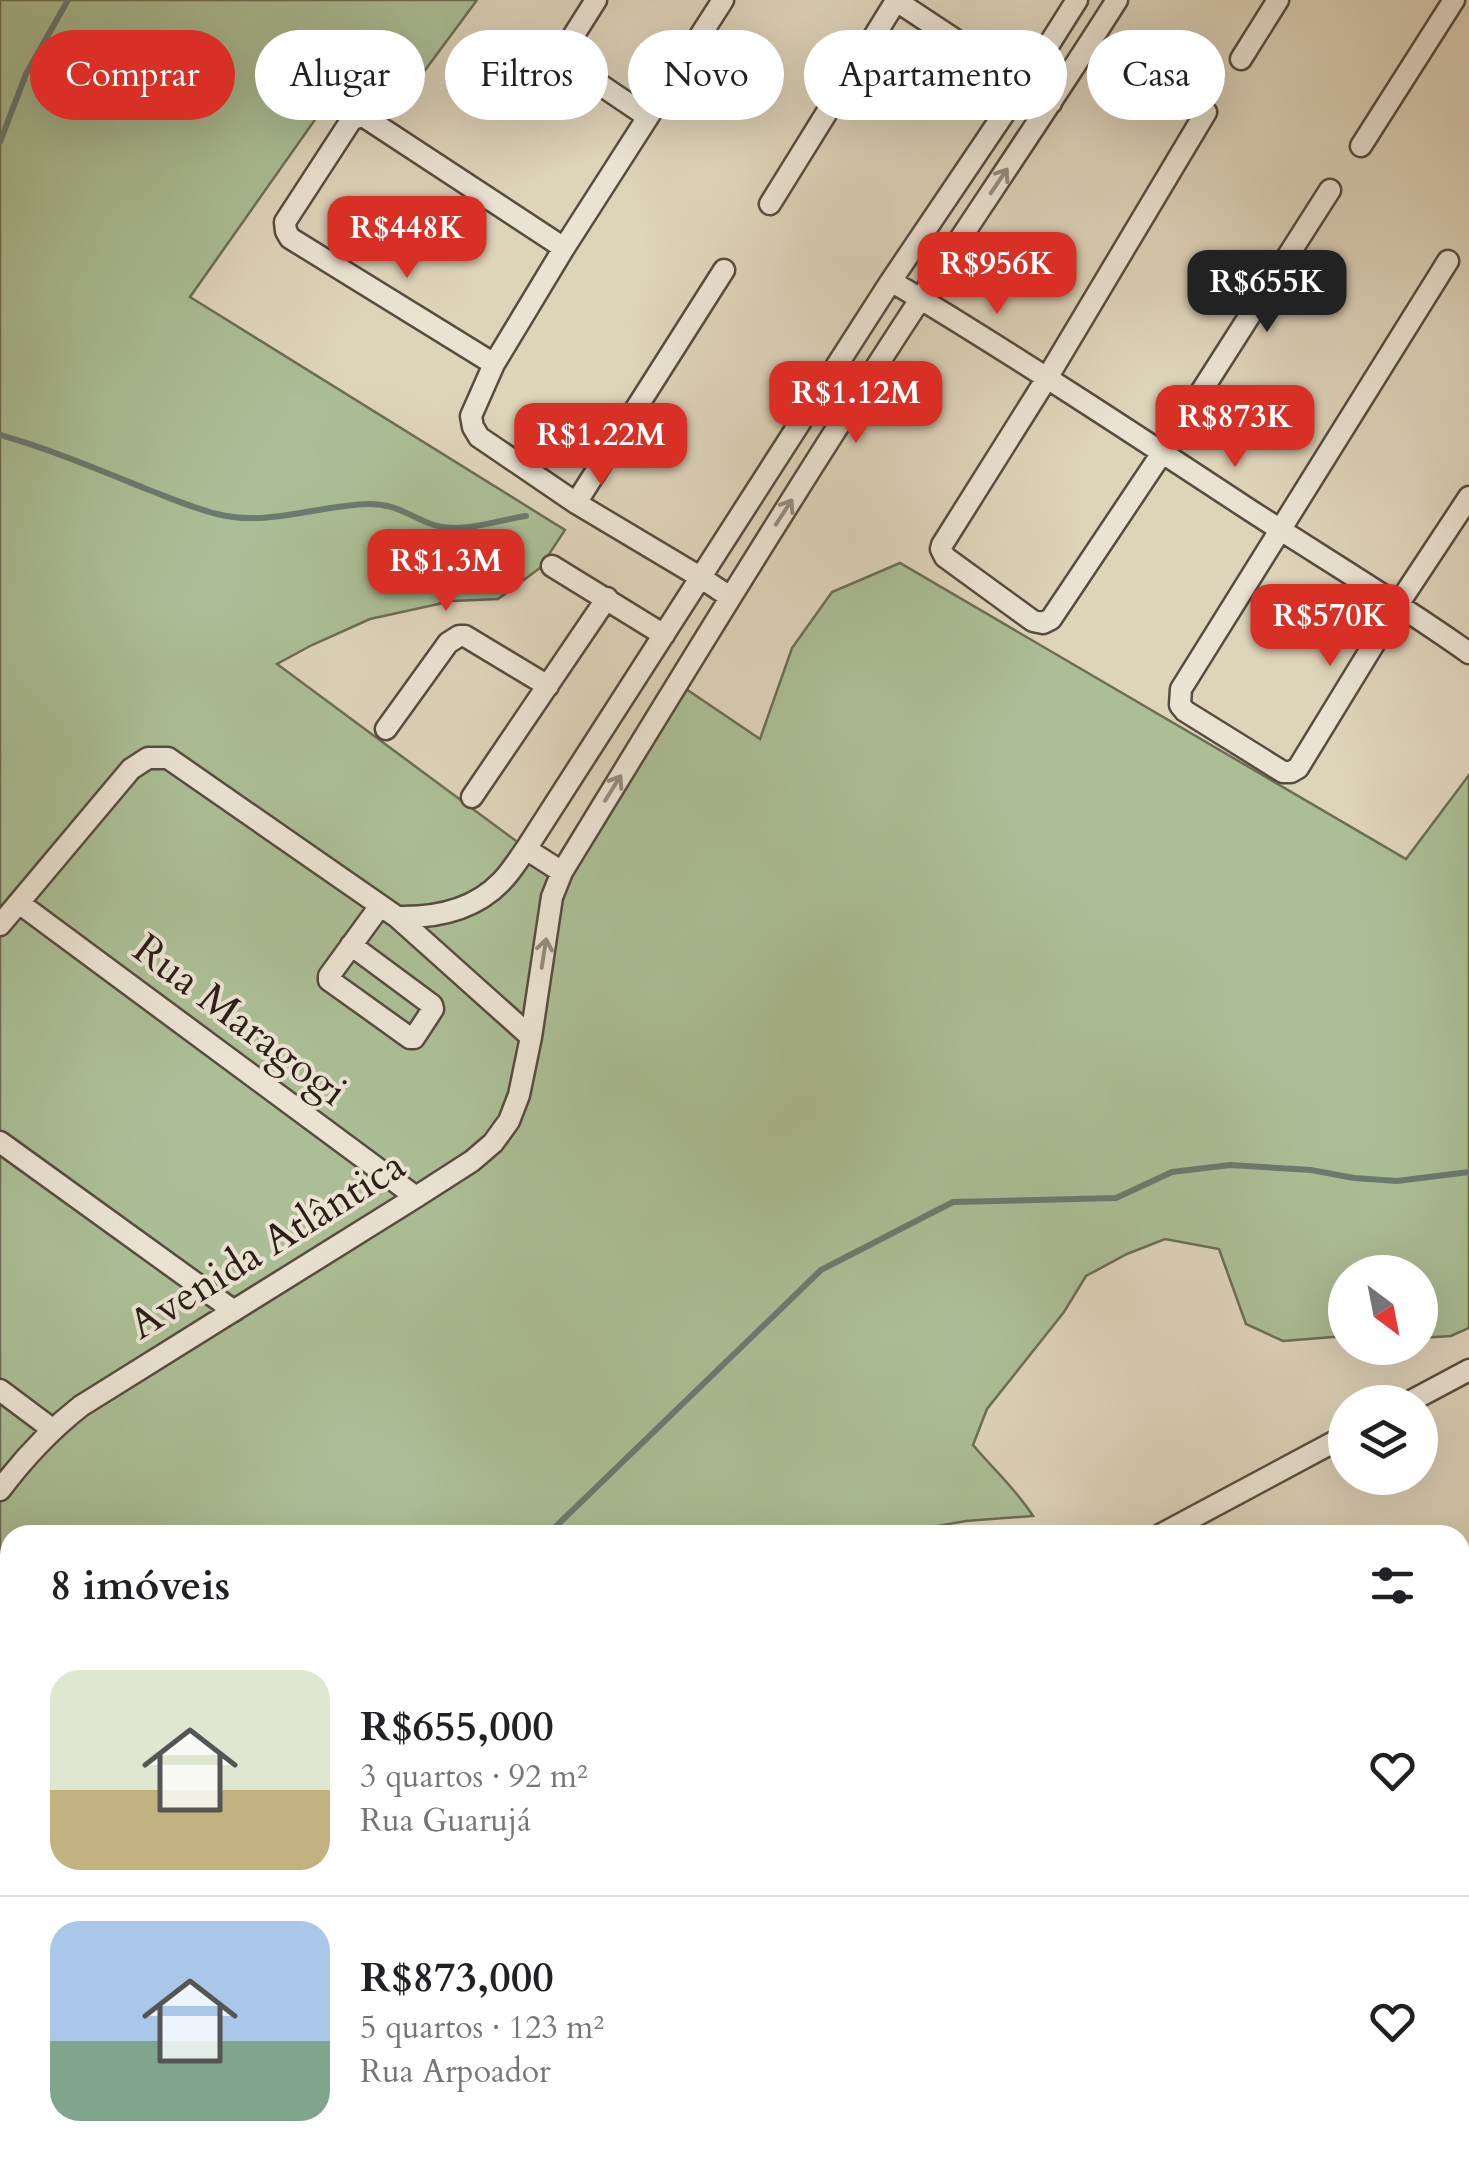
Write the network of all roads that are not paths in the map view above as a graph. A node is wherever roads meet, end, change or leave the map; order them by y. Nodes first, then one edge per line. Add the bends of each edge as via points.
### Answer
1 (596, 0) edge
2 (723, 0) edge
3 (895, 0) edge
4 (1077, 0) edge
5 (1117, 0) edge
6 (1278, 0) edge
7 (1454, 0) edge
8 (704, 30) edge
9 (941, 30) edge
10 (1058, 30) edge
11 (1241, 60) dead end
12 (1067, 79) edge
13 (628, 102) edge
14 (645, 120) edge
15 (1000, 120) edge
16 (1041, 120) edge
17 (1201, 120) edge
18 (1361, 146) dead end
19 (1330, 190) dead end
20 (770, 204) dead end
21 (564, 248) junction
22 (1448, 261) dead end
23 (724, 270) dead end
24 (891, 281) junction
25 (920, 299) junction
26 (494, 364) junction
27 (1047, 378) junction
28 (1162, 452) junction
29 (1469, 497) edge
30 (576, 503) junction
31 (1280, 530) junction
32 (552, 566) dead end
33 (700, 576) junction
34 (730, 597) junction
35 (608, 598) junction
36 (1399, 603) junction
37 (664, 634) junction
38 (1469, 653) edge
39 (548, 686) junction
40 (386, 729) dead end
41 (472, 797) dead end
42 (526, 849) junction
43 (562, 872) junction
44 (20, 902) junction
45 (388, 911) junction
46 (0, 925) edge
47 (351, 945) junction
48 (531, 1037) junction
49 (0, 1142) edge
50 (416, 1197) junction
51 (234, 1311) junction
52 (1469, 1370) edge
53 (1438, 1387) edge
54 (0, 1390) edge
55 (52, 1429) junction
56 (1328, 1445) edge
57 (0, 1490) edge
58 (1186, 1525) edge

1 - 13 street via 564,55
2 - 8 street
3 - 9 street
3 - 20 street
4 - 10 street
5 - 12 street, Avenida Atlântica
6 - 11 street
7 - 18 street
14 - 21 street
15 - 24 street
25 -> 16 street, Avenida Atlântica
17 - 27 street
19 - 28 street
21 - 26 street
21 - 26 street via 363,116 352,120 285,222 290,238
22 - 31 street
23 - 30 street
24 - 25 street
24 - 33 street
25 - 27 street
34 -> 25 street, Avenida Atlântica
26 - 30 street via 471,416 473,427
27 - 28 street
27 - 28 street via 941,549 1033,621 1051,619
28 - 31 street
29 - 36 street
30 - 33 street
31 - 36 street
31 - 36 street via 1181,689 1185,712 1291,772
32 - 35 street
33 - 34 street
33 - 37 street
43 -> 34 street, Avenida Atlântica
35 - 37 street
35 - 39 street
36 - 38 street
37 - 42 street
39 - 40 street via 459,636
39 - 41 street
42 - 43 street
42 - 45 street via 502,881 456,911 424,918
48 -> 43 street, Avenida Atlântica via 552,898
44 - 45 street via 131,769 158,757 177,762
44 - 46 street
44 - 50 street, Rua Maragogi
45 - 47 street
45 - 48 street
47 - 47 street via 329,980 414,1038 432,1005
48 - 50 street, Avenida Atlântica via 510,1120 472,1161
49 - 51 street
50 - 51 street, Avenida Atlântica
51 - 55 street, Avenida Atlântica
52 - 53 street
54 - 55 street
55 - 57 street, Avenida Atlântica
56 - 58 street

